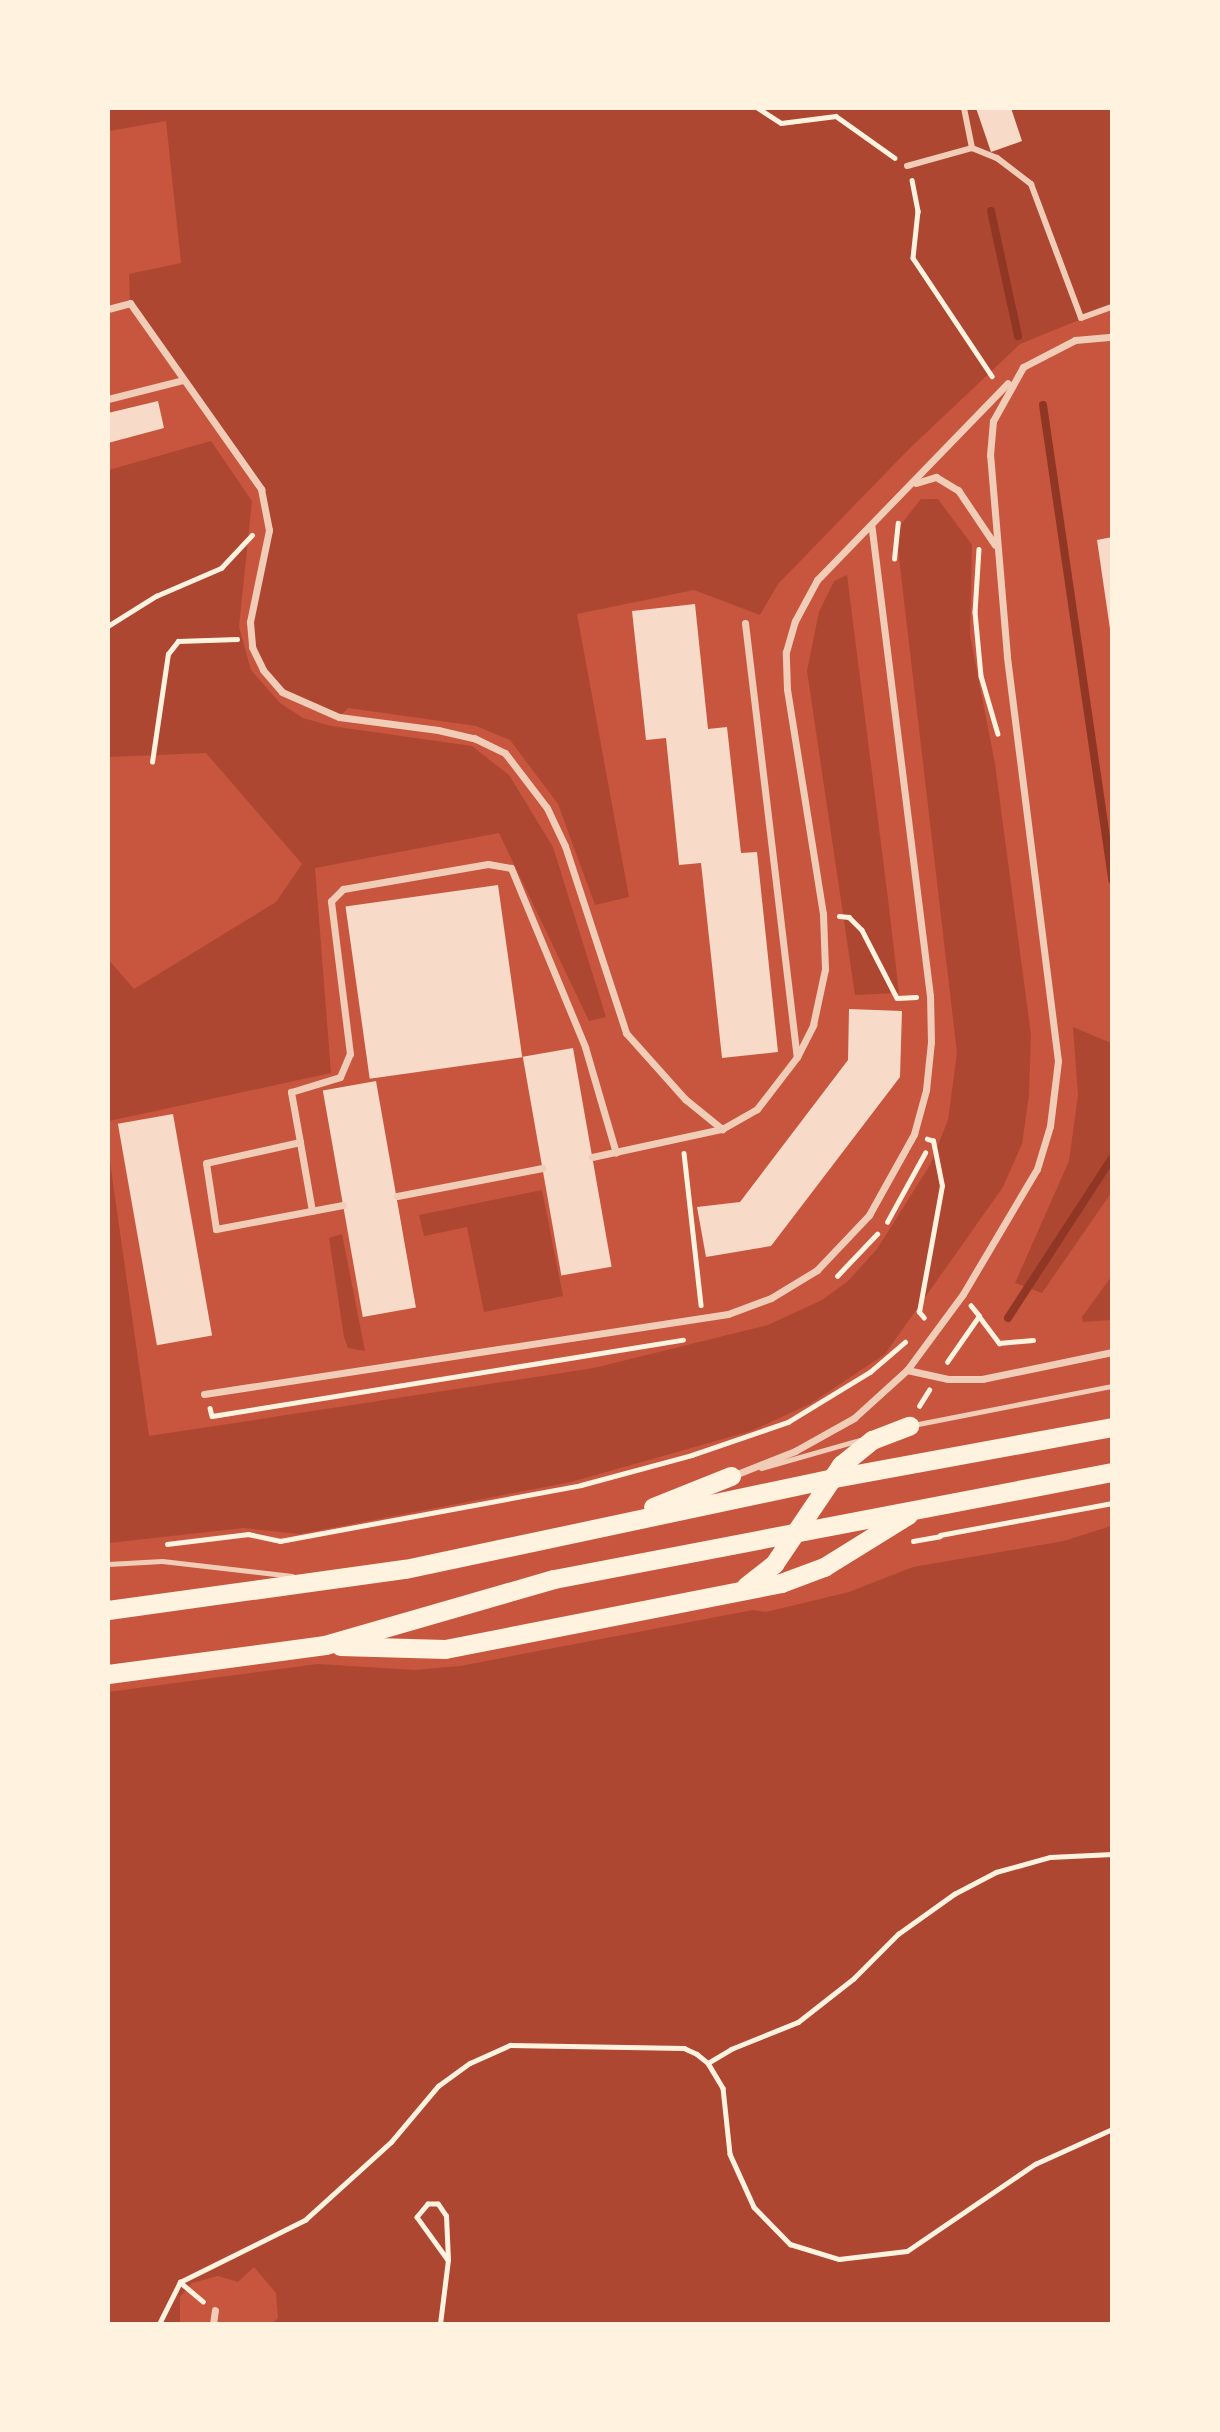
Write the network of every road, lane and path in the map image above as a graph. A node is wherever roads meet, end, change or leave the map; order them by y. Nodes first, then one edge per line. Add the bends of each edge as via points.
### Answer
1 (758, 108) edge
2 (964, 108) edge
3 (972, 148) junction
4 (907, 166) junction
5 (1111, 307) edge
6 (108, 309) edge
7 (1111, 337) edge
8 (1023, 367) junction
9 (183, 380) junction
10 (108, 399) edge
11 (904, 492) junction
12 (901, 516) dead end
13 (871, 525) junction
14 (270, 530) junction
15 (977, 543) dead end
16 (998, 549) junction
17 (895, 563) dead end
18 (745, 622) dead end
19 (108, 626) edge
20 (251, 637) junction
21 (1000, 742) dead end
22 (152, 762) dead end
23 (823, 914) junction
24 (930, 996) junction
25 (797, 1057) junction
26 (722, 1129) junction
27 (933, 1131) dead end
28 (914, 1134) junction
29 (682, 1140) junction
30 (930, 1140) junction
31 (300, 1142) junction
32 (616, 1153) junction
33 (592, 1157) dead end
34 (542, 1168) dead end
35 (397, 1196) dead end
36 (343, 1205) dead end
37 (312, 1211) junction
38 (828, 1283) dead end
39 (932, 1307) dead end
40 (979, 1316) dead end
41 (703, 1318) junction
42 (924, 1318) junction
43 (918, 1326) dead end
44 (911, 1334) dead end
45 (1033, 1340) dead end
46 (1111, 1352) edge
47 (907, 1370) junction
48 (1111, 1386) edge
49 (204, 1394) joint
50 (1111, 1426) edge
51 (902, 1428) junction
52 (1111, 1472) edge
53 (731, 1476) junction
54 (829, 1479) junction
55 (934, 1506) junction
56 (796, 1532) junction
57 (534, 1541) junction
58 (161, 1544) dead end
59 (108, 1564) edge
60 (340, 1579) junction
61 (722, 1594) junction
62 (108, 1610) edge
63 (325, 1645) junction
64 (108, 1674) edge
65 (1111, 1854) edge
66 (708, 2063) junction
67 (1111, 2129) edge
68 (448, 2260) junction
69 (180, 2282) junction
70 (215, 2310) joint
71 (159, 2323) edge
72 (212, 2323) edge
73 (440, 2323) edge

1 - 4 path via 780,123 836,117
2 - 3 street
3 - 4 street
3 - 5 street via 997,158 1031,184 1081,318
4 - 8 path via 918,211 914,258 990,377
6 - 9 street via 130,303
7 - 8 street via 1075,340
8 - 11 street
8 - 16 street via 993,421 990,455
9 - 10 street
9 - 14 street via 261,489
11 - 13 street
11 - 16 street via 927,478 946,481 966,498
12 - 17 path via 893,543
13 - 23 street via 817,580 795,621 786,652 787,689
13 - 24 street
14 - 19 path via 255,533 238,545 221,568 156,596
14 - 20 street via 250,622
15 - 21 path via 975,612 981,676
16 - 47 street via 1056,1025 1056,1094 1037,1169 1019,1205
18 - 25 street
20 - 22 path via 213,643 178,641 168,654
20 - 26 street via 263,670 282,692 307,706 339,717 474,738 505,753 547,808 565,846 626,1032 685,1099
23 - 24 path via 849,917 862,930 897,998
23 - 25 street via 821,995
24 - 28 street via 926,1090
25 - 26 street via 757,1109
26 - 29 street
27 - 30 path
28 - 30 path
28 - 41 street via 869,1215 817,1270 771,1298
29 - 32 street
29 - 41 path
30 - 38 path via 893,1214
30 - 42 path via 942,1186 919,1312
31 - 32 street via 291,1092 341,1077 350,1054 331,901 343,888 488,864 511,868 585,1047
31 - 37 street
31 - 37 street via 206,1163 216,1229
32 - 33 street
34 - 35 street
36 - 37 street
39 - 42 path
40 - 45 path via 999,1343
41 - 49 street
41 - 49 path via 705,1337 212,1416
42 - 43 path
44 - 58 path via 870,1372 788,1422 692,1455 581,1485 280,1541 248,1534
46 - 47 street via 982,1379 948,1379
47 - 53 street via 854,1418 795,1451
48 - 51 lane
50 - 54 highway
51 - 53 lane
51 - 54 highway via 862,1446
52 - 55 highway
53 - 57 highway via 654,1506
54 - 56 highway
54 - 57 highway
55 - 56 highway
55 - 61 highway via 901,1518 853,1551 800,1578
56 - 61 highway via 768,1570 752,1583
56 - 63 highway via 554,1579
57 - 60 highway
59 - 60 lane via 176,1562
60 - 62 highway
61 - 63 highway via 445,1648
63 - 64 highway
65 - 66 path via 1050,1857 996,1872 954,1894 898,1934 853,1979 798,2022
66 - 67 path via 723,2088 730,2154 754,2207 790,2244 839,2259 907,2251 1035,2164
66 - 69 path via 684,2048 529,2044 490,2053 438,2086 391,2142 305,2220
68 - 68 path via 446,2216 438,2204 428,2204 418,2217
68 - 73 path
69 - 70 path
69 - 71 path
70 - 72 street

